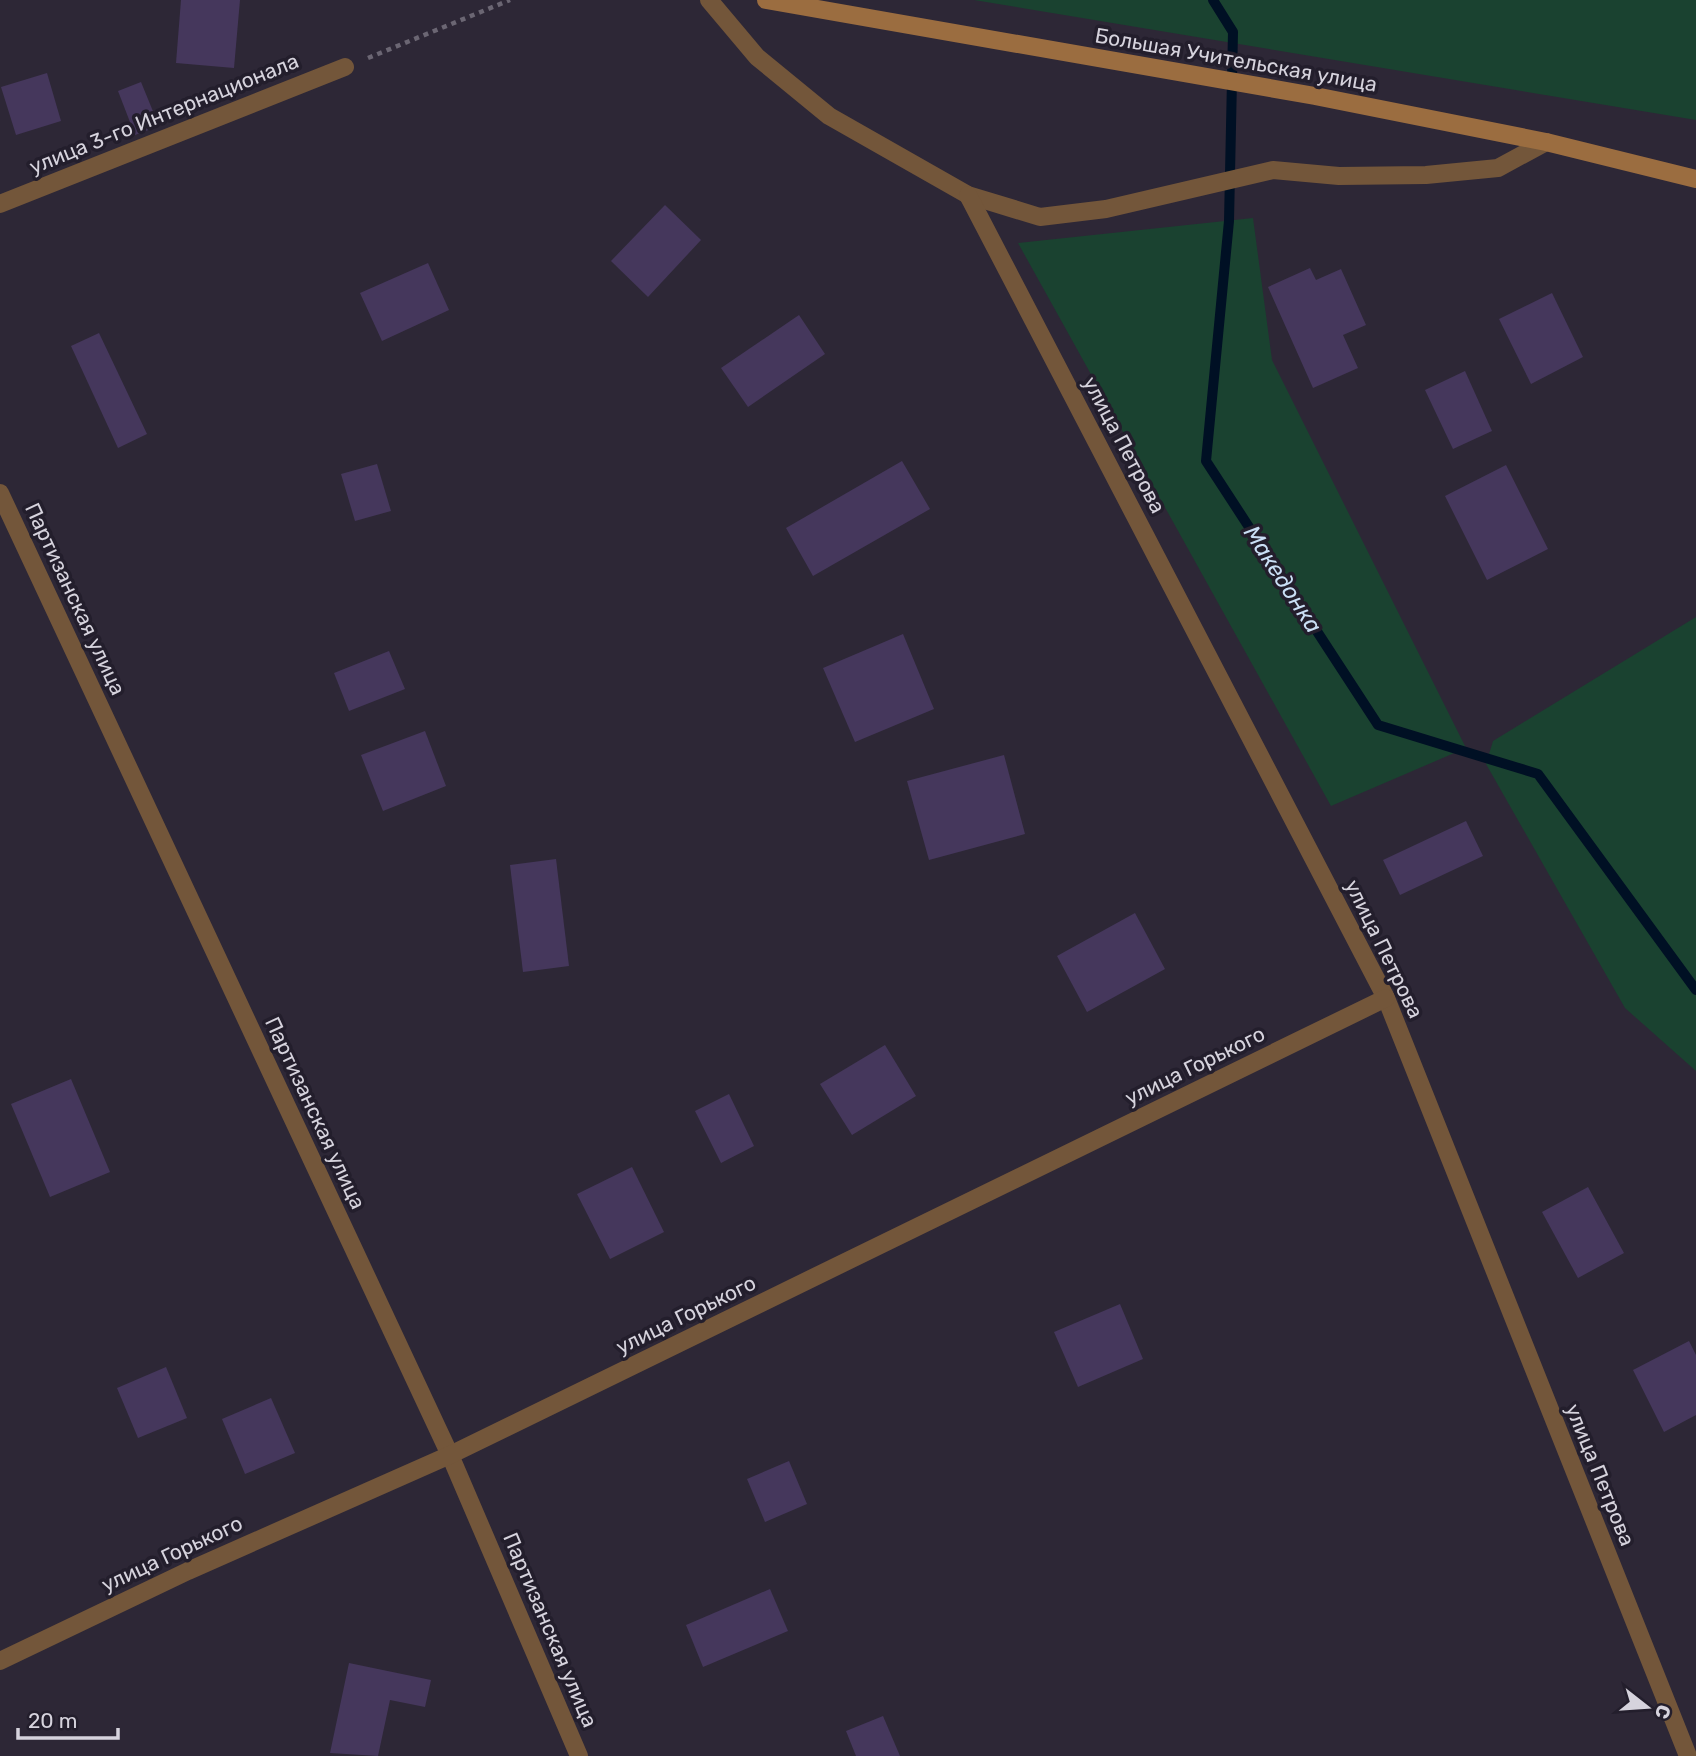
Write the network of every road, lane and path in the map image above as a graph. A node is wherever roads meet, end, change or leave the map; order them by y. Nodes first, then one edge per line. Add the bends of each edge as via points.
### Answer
1 (510, 0) edge
2 (709, 0) edge
3 (766, 0) edge
4 (345, 67) joint
5 (1546, 142) junction
6 (1696, 179) edge
7 (968, 195) junction
8 (0, 204) edge
9 (0, 493) edge
10 (1386, 998) junction
11 (450, 1455) junction
12 (0, 1661) edge
13 (579, 1756) edge
14 (1688, 1756) edge

1 - 4 path
2 - 7 street via 757,57 829,116
3 - 5 main road, Большая Учительская улица via 1315,96
4 - 8 street, улица 3-го Интернационала
5 - 6 main road, Большая Учительская улица
5 - 7 street via 1498,168 1339,176 1273,170 1106,209 1040,217
7 - 10 street, улица Петрова
9 - 11 street, Партизанская улица
10 - 11 street, улица Горького
10 - 14 street, улица Петрова
11 - 12 street, улица Горького via 188,1571
11 - 13 street, Партизанская улица

